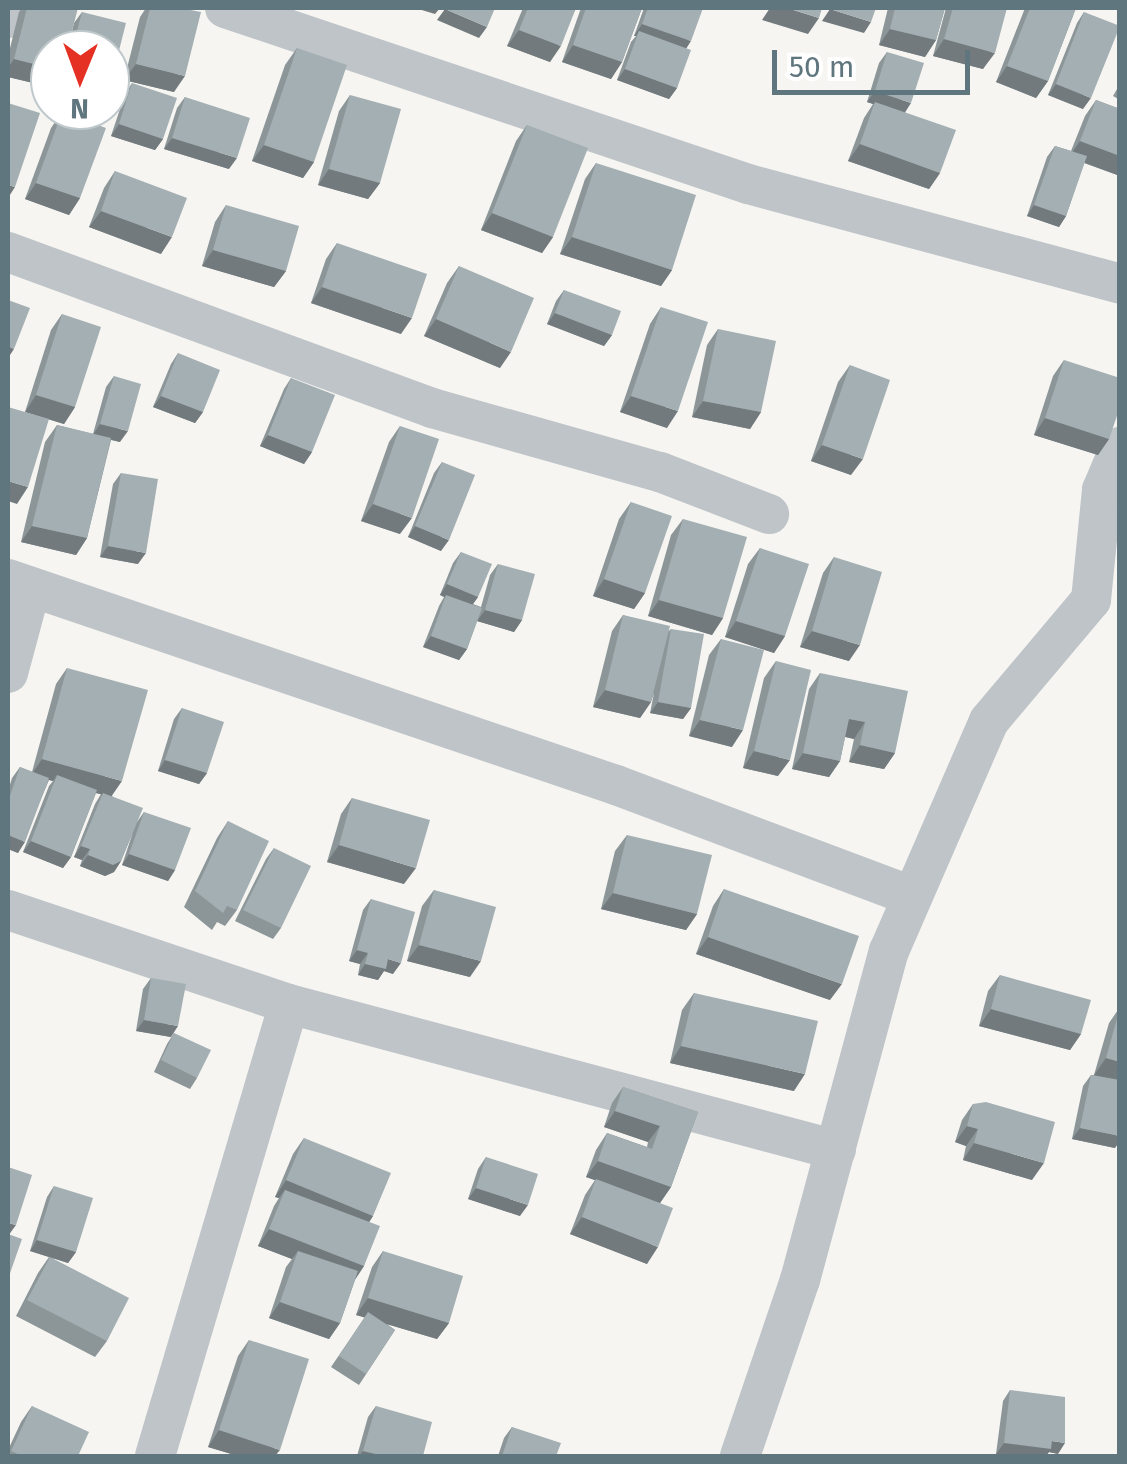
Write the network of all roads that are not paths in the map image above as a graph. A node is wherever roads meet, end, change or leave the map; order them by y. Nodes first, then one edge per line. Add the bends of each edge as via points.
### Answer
1 (12, 8) edge
2 (225, 8) edge
3 (8, 18) edge
4 (8, 252) edge
5 (1120, 284) edge
6 (1120, 447) edge
7 (769, 514) dead end
8 (19, 583) edge
9 (1105, 606) edge
10 (8, 673) edge
11 (911, 896) junction
12 (8, 910) edge
13 (289, 1004) junction
14 (836, 1150) junction
15 (155, 1456) edge
16 (740, 1456) edge

1 - 3 street
2 - 5 street via 748,184
4 - 7 street via 432,408 660,472
6 - 9 street via 1102,490
8 - 10 street
8 - 11 street via 616,785
9 - 11 street via 989,722
11 - 14 street
12 - 13 street
13 - 14 street
13 - 15 street
14 - 16 street

